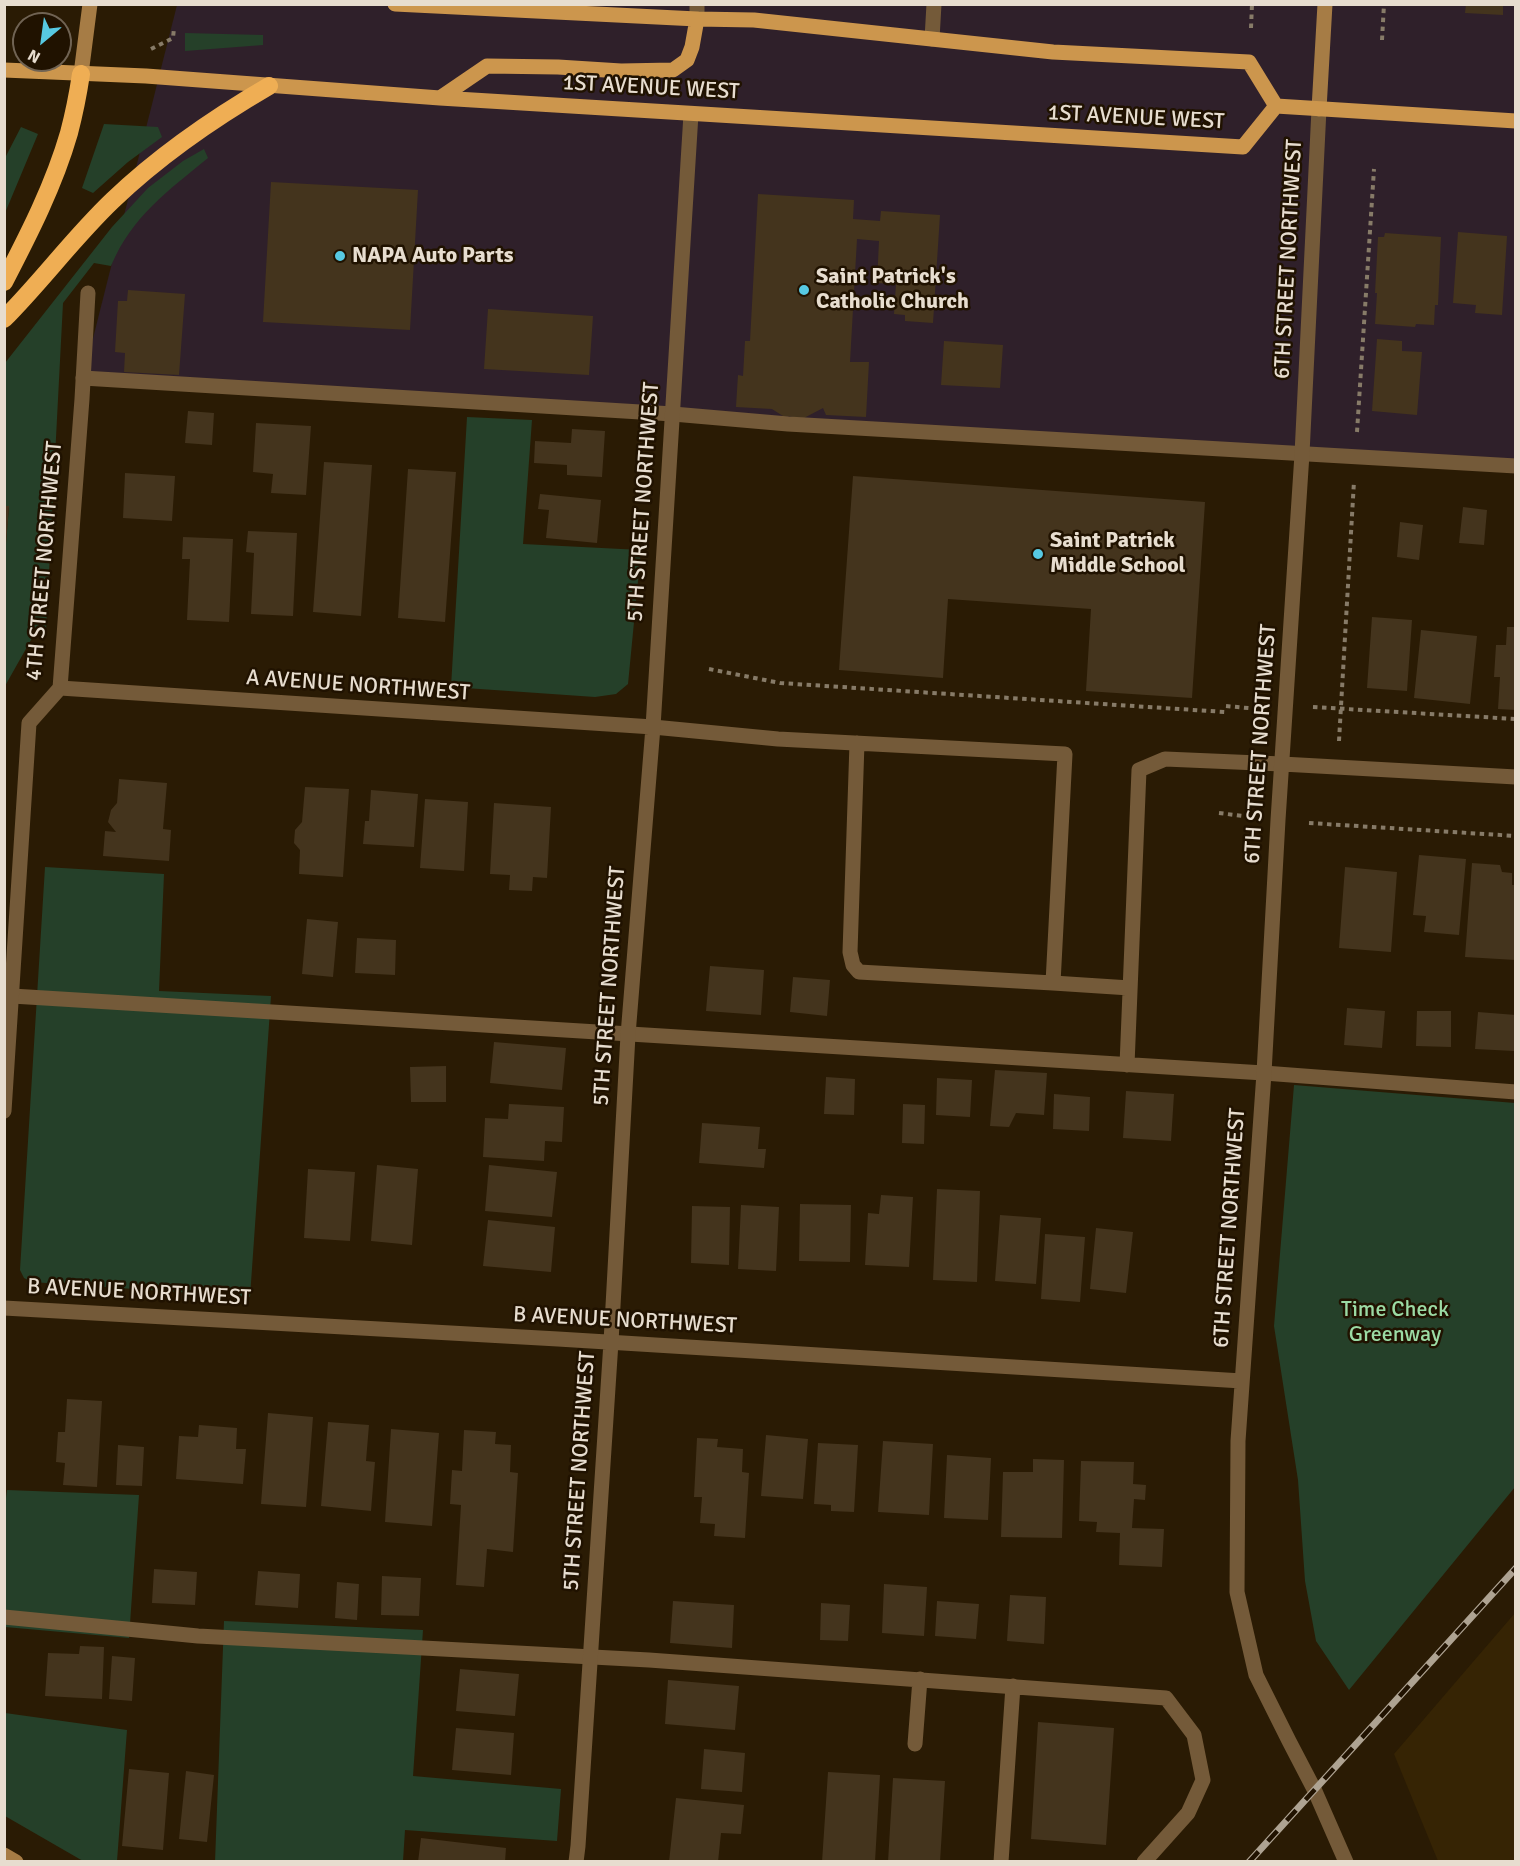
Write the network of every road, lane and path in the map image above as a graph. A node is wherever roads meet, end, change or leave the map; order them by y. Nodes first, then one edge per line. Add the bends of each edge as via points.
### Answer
1 (90, 4) edge
2 (395, 4) edge
3 (934, 4) edge
4 (1252, 4) edge
5 (1325, 4) edge
6 (1384, 4) edge
7 (697, 12) edge
8 (174, 28) dead end
9 (1251, 28) dead end
10 (932, 39) junction
11 (1382, 40) dead end
12 (151, 58) dead end
13 (4, 70) edge
14 (81, 74) junction
15 (269, 86) junction
16 (440, 98) junction
17 (1276, 106) junction
18 (1319, 109) junction
19 (691, 114) junction
20 (1515, 121) edge
21 (4, 282) edge
22 (88, 293) dead end
23 (4, 319) edge
24 (83, 378) junction
25 (673, 414) junction
26 (1302, 454) junction
27 (1515, 466) edge
28 (709, 669) dead end
29 (60, 688) junction
30 (1226, 706) dead end
31 (1313, 707) dead end
32 (1258, 708) dead end
33 (1225, 712) dead end
34 (1515, 719) edge
35 (653, 727) junction
36 (857, 743) junction
37 (1282, 764) junction
38 (1515, 777) edge
39 (1219, 813) dead end
40 (1251, 817) dead end
41 (1309, 823) dead end
42 (1515, 836) edge
43 (1053, 982) junction
44 (1130, 988) junction
45 (12, 996) junction
46 (628, 1035) junction
47 (1127, 1065) junction
48 (1264, 1073) junction
49 (1515, 1092) edge
50 (4, 1111) edge
51 (4, 1308) edge
52 (610, 1342) junction
53 (1242, 1381) junction
54 (4, 1617) edge
55 (590, 1656) junction
56 (920, 1679) junction
57 (1013, 1686) junction
58 (915, 1744) dead end
59 (4, 1855) edge
60 (16, 1862) edge
61 (576, 1862) edge
62 (1001, 1862) edge
63 (1144, 1862) edge
64 (1346, 1862) edge

1 - 14 main road
2 - 7 main road
3 - 10 street
4 - 9 path
5 - 18 main road
6 - 11 path
7 - 10 main road
7 - 16 main road via 687,60 673,70 487,66
8 - 12 path via 173,38 151,49
10 - 17 main road via 1053,52 1249,62
13 - 14 main road, 1ST AVENUE WEST
14 - 15 main road, 1ST AVENUE WEST
14 - 21 highway via 55,176
15 - 16 main road, 1ST AVENUE WEST
15 - 23 highway via 235,105 141,174
16 - 19 main road, 1ST AVENUE WEST
17 - 18 main road
17 - 19 main road, 1ST AVENUE WEST via 1243,147
18 - 20 main road
18 - 26 street, 6TH STREET NORTHWEST
19 - 25 street, 5TH STREET NORTHWEST
22 - 24 street, 4TH STREET NORTHWEST
24 - 25 street
24 - 29 street, 4TH STREET NORTHWEST
25 - 26 street
25 - 35 street, 5TH STREET NORTHWEST
26 - 27 street
26 - 37 street, 6TH STREET NORTHWEST
28 - 33 path via 780,683
29 - 35 street, A AVENUE NORTHWEST
29 - 45 street, 4TH STREET NORTHWEST via 29,723
30 - 32 path
31 - 34 path
35 - 36 street, A AVENUE NORTHWEST
35 - 46 street, 5TH STREET NORTHWEST
36 - 43 street via 850,952 853,965 859,972
36 - 43 street, A AVENUE NORTHWEST via 1065,754
37 - 38 street
37 - 44 street via 1165,759 1139,770
37 - 48 street, 6TH STREET NORTHWEST
39 - 40 path
41 - 42 path
43 - 44 street
44 - 47 street
45 - 46 street
45 - 50 street, 4TH STREET NORTHWEST
46 - 47 street
46 - 52 street, 5TH STREET NORTHWEST
47 - 48 street
48 - 49 street
48 - 53 street, 6TH STREET NORTHWEST
51 - 52 street, B AVENUE NORTHWEST
52 - 53 street, B AVENUE NORTHWEST
52 - 55 street, 5TH STREET NORTHWEST
53 - 64 street, 6TH STREET NORTHWEST via 1237,1592 1256,1675
54 - 55 street via 198,1636
55 - 56 street
55 - 61 street, 5TH STREET NORTHWEST
56 - 57 street
56 - 58 street
57 - 62 street
57 - 63 street via 1166,1698 1194,1735 1203,1780 1188,1814
59 - 60 main road

